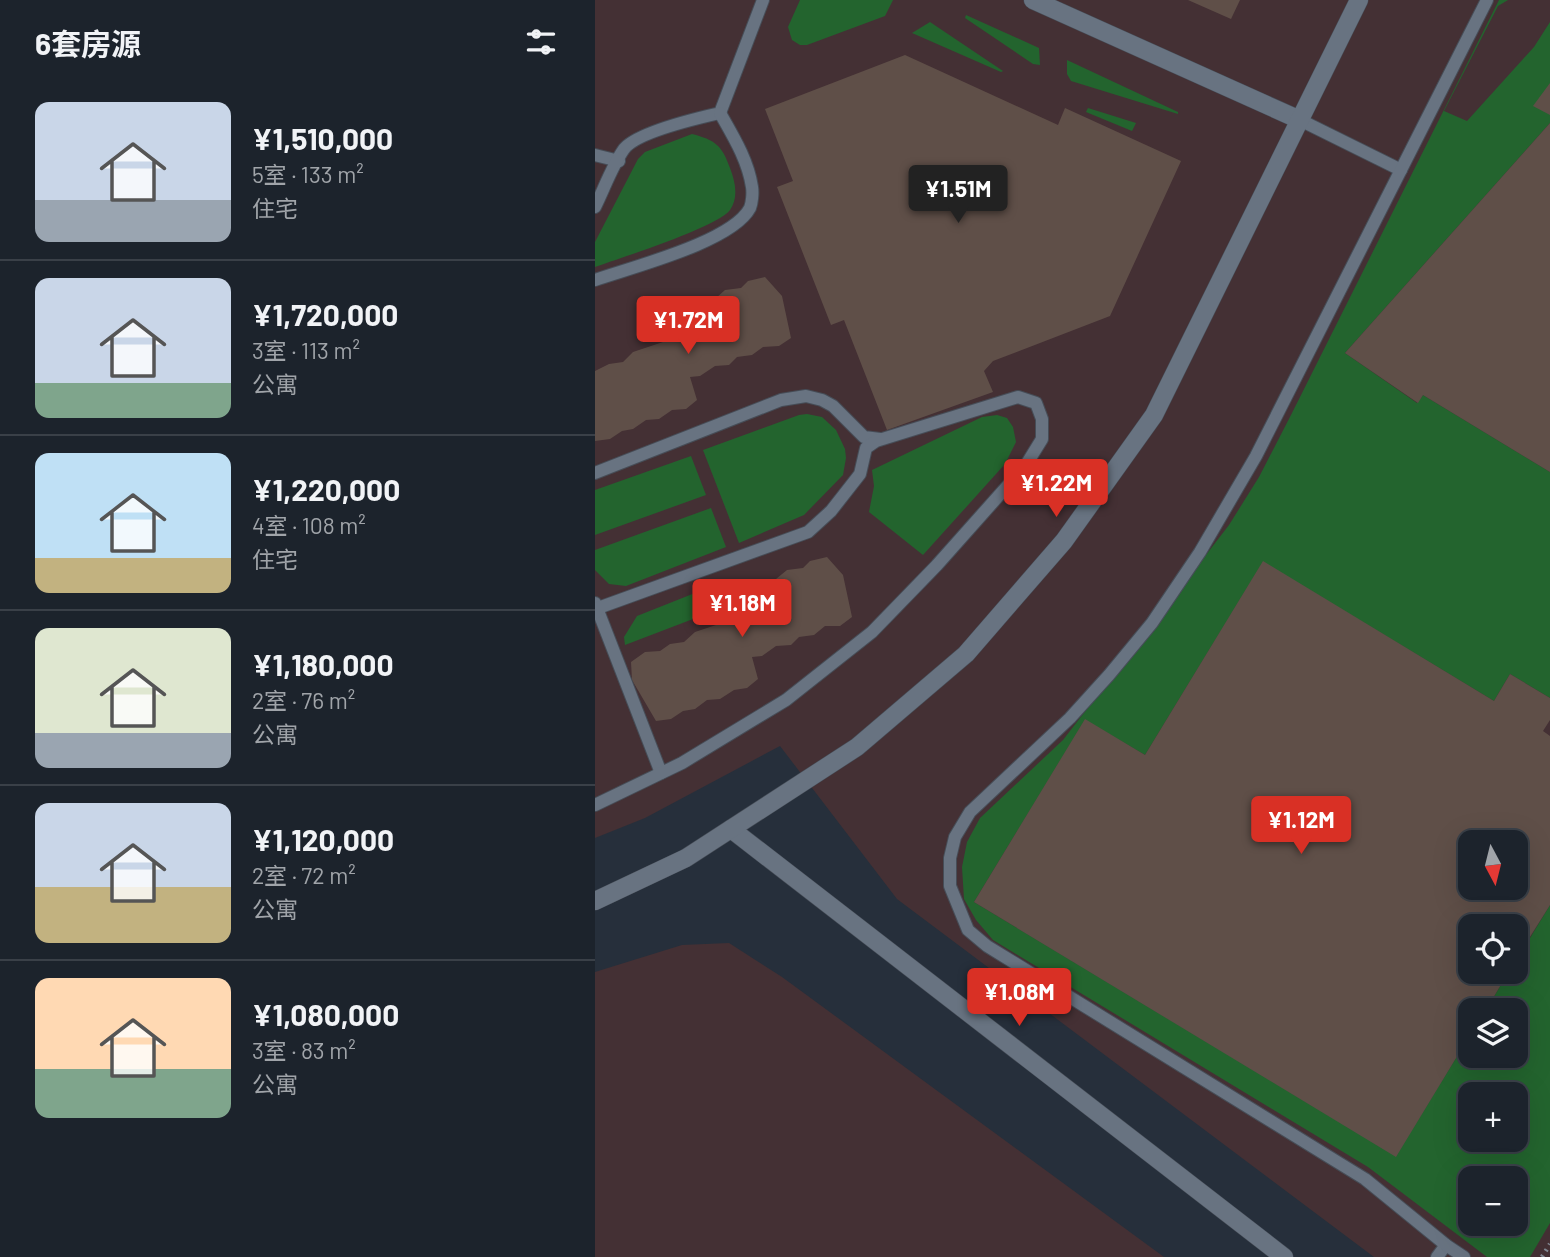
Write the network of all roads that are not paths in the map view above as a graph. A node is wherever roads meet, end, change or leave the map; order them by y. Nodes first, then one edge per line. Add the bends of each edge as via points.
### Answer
1 (763, 0) edge
2 (1033, 0) edge
3 (1359, 0) edge
4 (1487, 0) edge
5 (720, 113) junction
6 (1300, 120) junction
7 (595, 155) edge
8 (619, 160) junction
9 (1401, 170) junction
10 (595, 207) edge
11 (595, 280) edge
12 (880, 439) junction
13 (595, 473) edge
14 (596, 608) edge
15 (661, 773) junction
16 (595, 805) edge
17 (730, 829) junction
18 (595, 901) edge
19 (1445, 1245) junction
20 (1284, 1257) edge
21 (1437, 1257) edge
22 (1464, 1257) edge

1 - 5 lane
2 - 6 main road
3 - 6 main road
4 - 9 lane
5 - 8 lane via 637,139
5 - 11 lane via 744,157 753,188 751,207 738,223 711,240
6 - 9 lane
6 - 17 main road via 1154,415 1064,541 966,654 857,747
7 - 8 lane
8 - 10 lane
9 - 19 lane via 1256,456 1200,552 1152,623 1109,675 970,812 955,837 950,886 968,930 987,946 1365,1179
12 - 13 lane via 864,436 833,406 806,396 782,400
12 - 14 lane via 866,448 860,474 808,532
12 - 15 lane via 1018,397 1036,403 1042,419 1042,439 1026,466 872,632 786,699
14 - 15 lane
15 - 16 lane
17 - 18 main road via 686,858
17 - 20 main road
19 - 21 lane
19 - 22 lane

